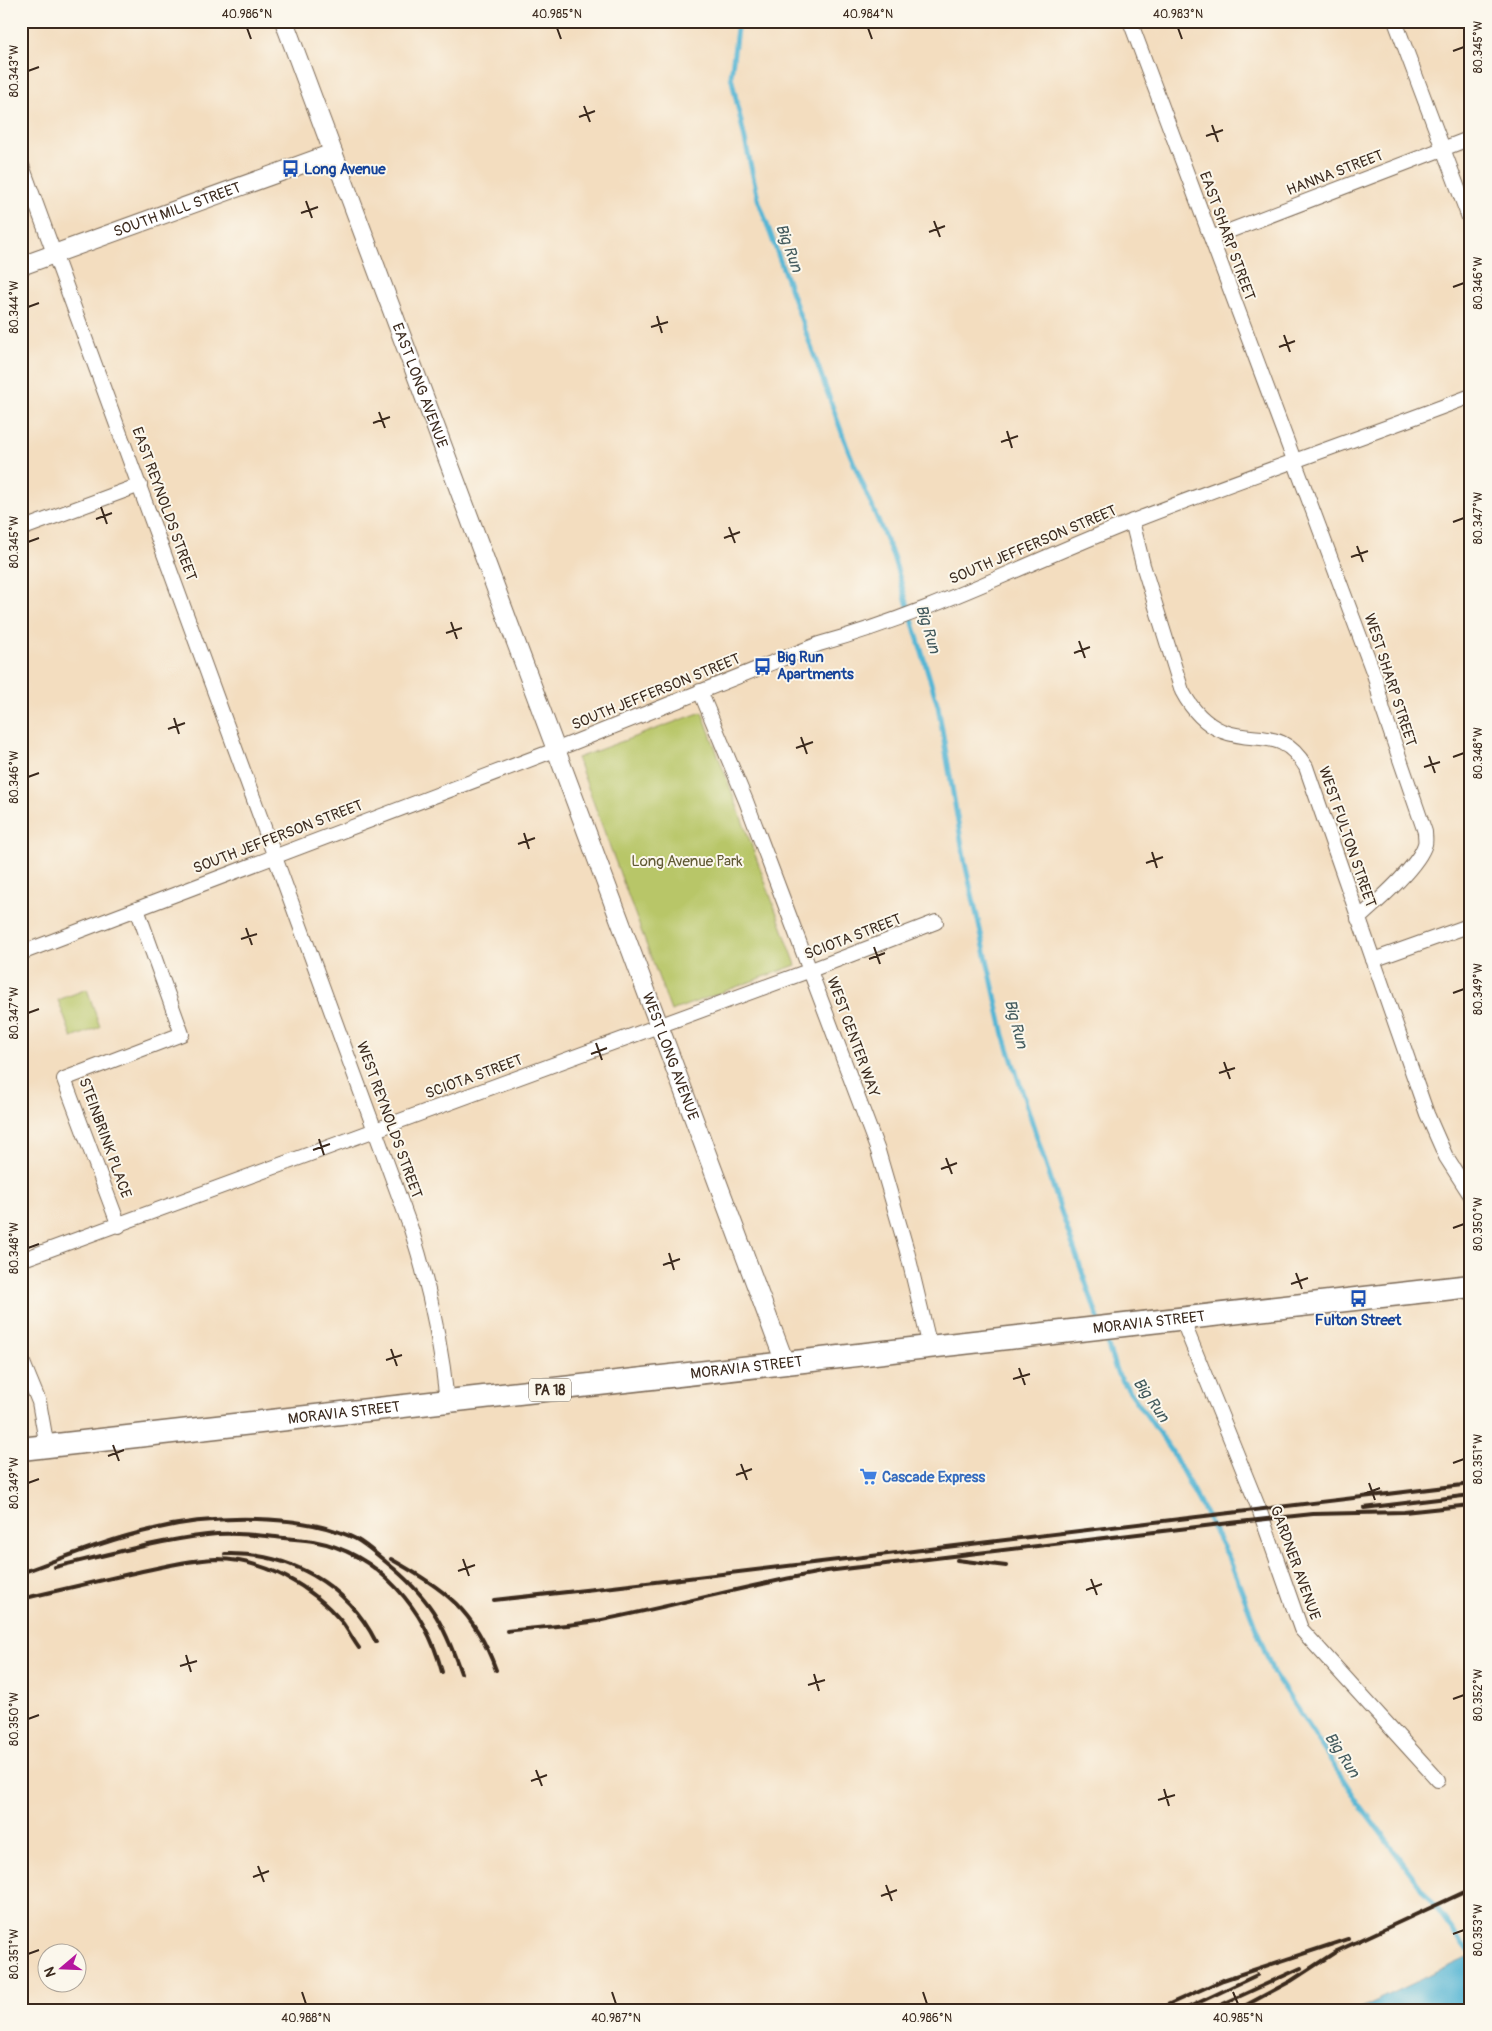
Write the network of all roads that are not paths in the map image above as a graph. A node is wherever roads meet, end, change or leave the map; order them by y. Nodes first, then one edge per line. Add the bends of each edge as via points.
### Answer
1 (284, 21) edge
2 (1130, 21) edge
3 (1395, 21) edge
4 (1471, 138) edge
5 (1443, 149) junction
6 (333, 153) junction
7 (21, 163) edge
8 (1471, 223) edge
9 (1211, 238) junction
10 (55, 254) junction
11 (21, 266) edge
12 (1471, 396) edge
13 (1294, 461) junction
14 (140, 485) junction
15 (1132, 521) junction
16 (21, 529) edge
17 (700, 691) junction
18 (555, 750) junction
19 (275, 856) junction
20 (136, 909) junction
21 (1358, 919) junction
22 (936, 922) dead end
23 (1471, 924) edge
24 (21, 953) edge
25 (1373, 960) junction
26 (811, 970) junction
27 (660, 1026) junction
28 (376, 1131) junction
29 (1471, 1196) edge
30 (119, 1226) junction
31 (21, 1260) edge
32 (1468, 1285) edge
33 (1182, 1319) junction
34 (930, 1347) junction
35 (21, 1358) edge
36 (785, 1363) junction
37 (447, 1402) junction
38 (47, 1447) junction
39 (21, 1450) edge
40 (1438, 1780) dead end

1 - 6 street, EAST LONG AVENUE
2 - 9 street, EAST SHARP STREET
3 - 5 street
4 - 5 street, HANNA STREET
5 - 8 street
5 - 9 street, HANNA STREET
6 - 10 street, SOUTH MILL STREET
6 - 18 street, EAST LONG AVENUE
7 - 10 street, EAST REYNOLDS STREET
9 - 13 street, EAST SHARP STREET
10 - 11 street, SOUTH MILL STREET
10 - 14 street, EAST REYNOLDS STREET
12 - 13 street, SOUTH JEFFERSON STREET
13 - 15 street, SOUTH JEFFERSON STREET
13 - 21 street, WEST SHARP STREET via 1375,677 1383,710 1425,832 1425,843 1418,858
14 - 16 street
14 - 19 street, EAST REYNOLDS STREET
15 - 17 street, SOUTH JEFFERSON STREET via 933,604
15 - 21 street, WEST FULTON STREET via 1182,691 1191,708 1222,731 1273,739 1298,754 1306,767
17 - 18 street, SOUTH JEFFERSON STREET
17 - 26 street, WEST CENTER WAY
18 - 19 street, SOUTH JEFFERSON STREET
18 - 27 street, WEST LONG AVENUE
19 - 20 street, SOUTH JEFFERSON STREET
19 - 28 street, WEST REYNOLDS STREET
20 - 24 street, SOUTH JEFFERSON STREET
20 - 30 street, STEINBRINK PLACE via 182,1034 64,1079
21 - 25 street, WEST FULTON STREET
22 - 26 street, SCIOTA STREET
23 - 25 street
25 - 29 street, WEST FULTON STREET via 1435,1135 1449,1164
26 - 27 street, SCIOTA STREET
26 - 34 street, WEST CENTER WAY via 889,1185
27 - 28 street, SCIOTA STREET
27 - 36 street, WEST LONG AVENUE
28 - 30 street, SCIOTA STREET
28 - 37 street, WEST REYNOLDS STREET via 423,1266
30 - 31 street, SCIOTA STREET
32 - 33 main road, MORAVIA STREET / PA 18
33 - 34 main road, MORAVIA STREET / PA 18
33 - 40 street, GARDNER AVENUE via 1259,1509 1300,1629
34 - 36 main road, MORAVIA STREET / PA 18
35 - 38 street via 39,1402
36 - 37 main road, MORAVIA STREET / PA 18
37 - 38 main road, MORAVIA STREET / PA 18
38 - 39 main road, MORAVIA STREET / PA 18

